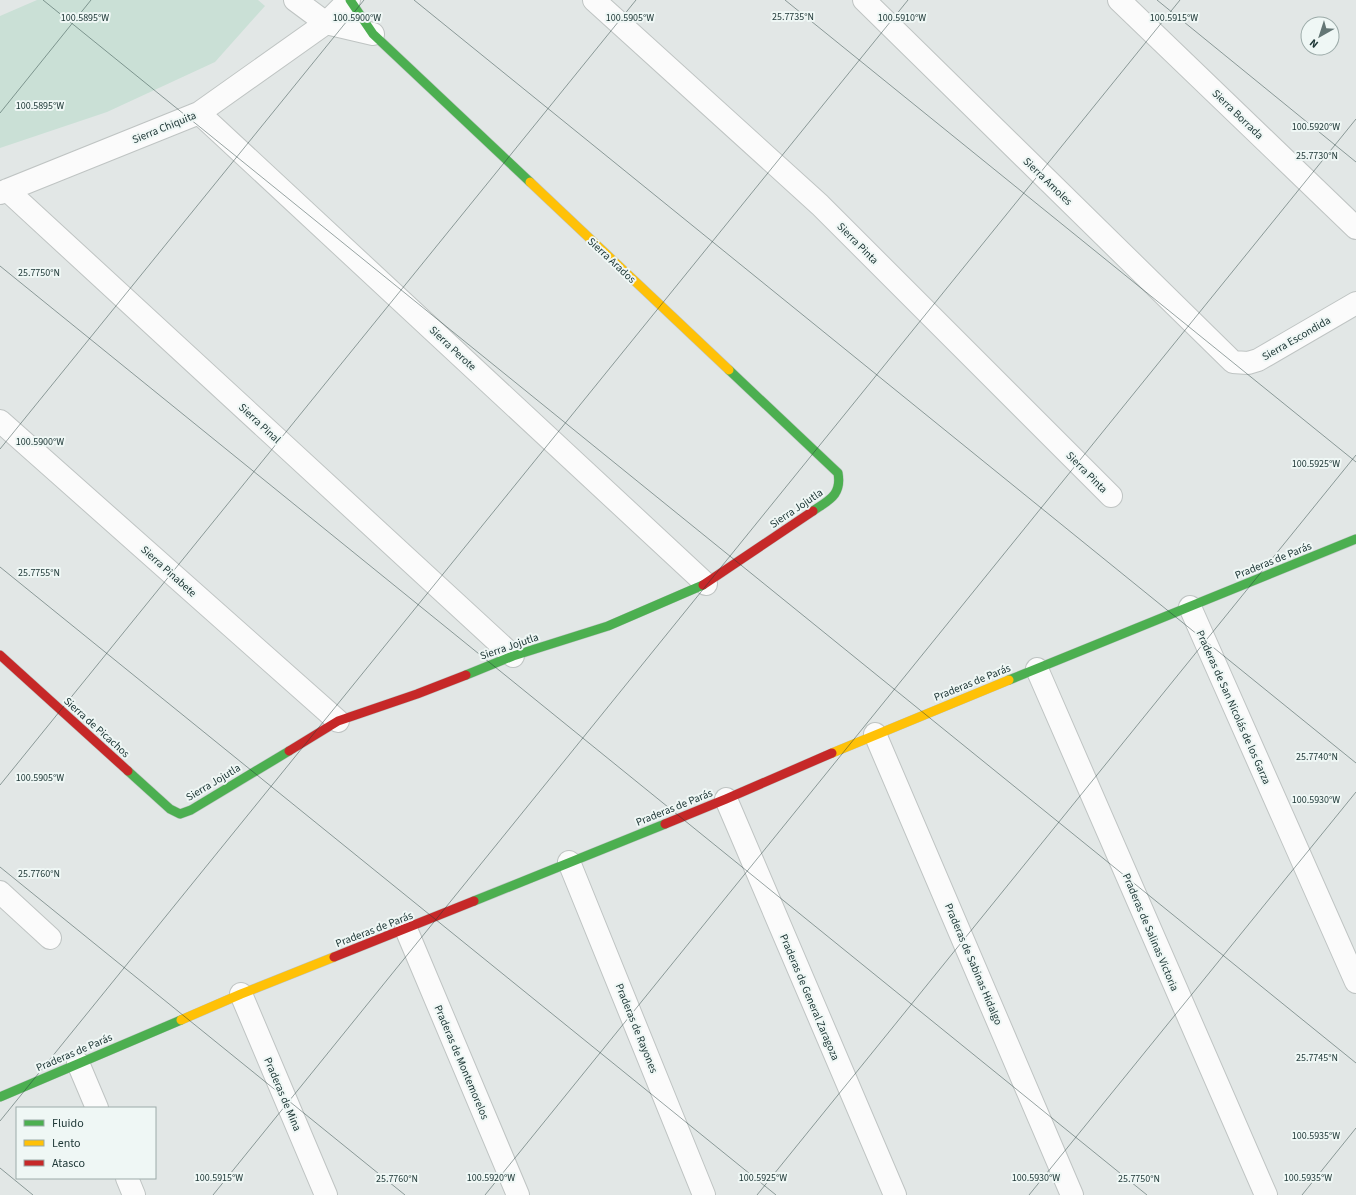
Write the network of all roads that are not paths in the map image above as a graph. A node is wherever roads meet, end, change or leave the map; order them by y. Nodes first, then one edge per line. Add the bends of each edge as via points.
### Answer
1 (295, 0) edge
2 (350, 0) edge
3 (594, 0) edge
4 (864, 0) edge
5 (1119, 0) edge
6 (326, 23) junction
7 (373, 34) junction
8 (199, 113) junction
9 (4, 192) edge
10 (1356, 228) edge
11 (1356, 303) edge
12 (1233, 362) joint
13 (0, 421) edge
14 (838, 491) joint
15 (1111, 496) dead end
16 (1355, 542) edge
17 (706, 584) junction
18 (1190, 607) junction
19 (0, 655) edge
20 (513, 656) junction
21 (1037, 669) junction
22 (338, 721) junction
23 (875, 734) junction
24 (726, 799) junction
25 (180, 814) joint
26 (570, 862) junction
27 (0, 892) edge
28 (406, 930) junction
29 (50, 938) dead end
30 (1356, 982) edge
31 (241, 994) junction
32 (78, 1063) junction
33 (0, 1097) edge
34 (97, 1107) edge
35 (127, 1179) edge
36 (134, 1195) edge
37 (326, 1195) edge
38 (518, 1195) edge
39 (704, 1195) edge
40 (895, 1195) edge
41 (1072, 1195) edge
42 (1266, 1195) edge

1 - 6 street
2 - 6 street, Sierra Chiquita
2 - 7 street, Sierra Arados
3 - 15 street, Sierra Pinta via 820,205
4 - 12 street, Sierra Amoles
5 - 10 street, Sierra Borrada
6 - 7 street
6 - 8 street, Sierra Chiquita
7 - 14 street, Sierra Arados via 838,473
8 - 9 street, Sierra Chiquita
8 - 17 street, Sierra Perote
9 - 20 street, Sierra Pinal
11 - 12 street, Sierra Escondida via 1258,360 1248,363
13 - 22 street, Sierra Pinabete
14 - 17 street, Sierra Jojutla via 832,498
16 - 18 street, Praderas de Parás
17 - 20 street, Sierra Jojutla via 608,626
18 - 21 street, Praderas de Parás
18 - 30 street, Praderas de San Nicolás de los Garza
19 - 25 street, Sierra de Picachos via 170,810
20 - 22 street, Sierra Jojutla via 417,694
21 - 23 street, Praderas de Parás
21 - 42 street, Praderas de Salinas Victoria
22 - 25 street, Sierra Jojutla via 191,810
23 - 24 street, Praderas de Parás
23 - 41 street, Praderas de Sabinas Hidalgo
24 - 26 street, Praderas de Parás
24 - 40 street, Praderas de General Zaragoza
26 - 28 street, Praderas de Parás
26 - 39 street, Praderas de Rayones
27 - 29 street
28 - 31 street, Praderas de Parás
28 - 38 street, Praderas de Montemorelos
31 - 32 street, Praderas de Parás
31 - 37 street, Praderas de Mina
32 - 33 street, Praderas de Parás
32 - 34 street
35 - 36 street

